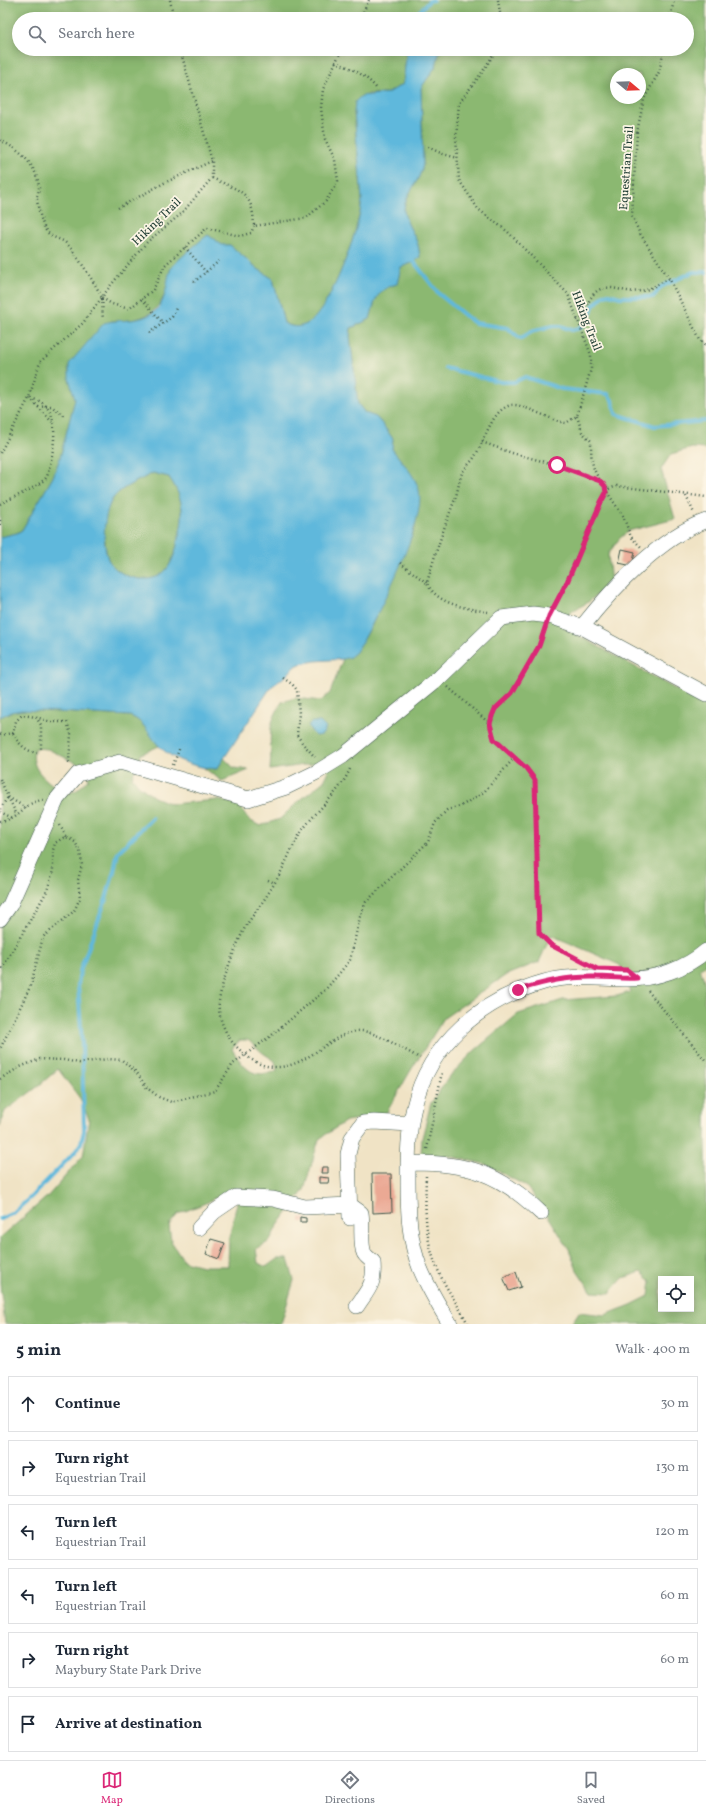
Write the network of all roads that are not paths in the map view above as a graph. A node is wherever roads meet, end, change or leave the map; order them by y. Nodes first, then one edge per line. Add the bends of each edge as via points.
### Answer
1 (701, 523) edge
2 (577, 625) junction
3 (706, 694) edge
4 (0, 919) edge
5 (706, 951) edge
6 (411, 1124) junction
7 (408, 1162) junction
8 (350, 1211) junction
9 (541, 1213) dead end
10 (199, 1228) dead end
11 (357, 1306) dead end
12 (450, 1324) edge

1 - 2 lane via 676,535 649,556
2 - 3 lane
2 - 4 lane via 549,616 532,614 501,618 440,677 345,754 317,772 286,787 248,799 120,762 78,774 57,799 10,905
5 - 6 lane via 674,970 649,977 596,976 546,981 518,990 489,1004 448,1039 431,1064 419,1090
6 - 7 lane
6 - 8 lane via 363,1123 352,1138 348,1154
7 - 9 lane via 462,1166 486,1174 526,1198
7 - 12 lane via 408,1206 413,1246 420,1268
8 - 10 lane via 236,1196 214,1212
8 - 11 lane via 361,1213 364,1254 373,1262 374,1277

